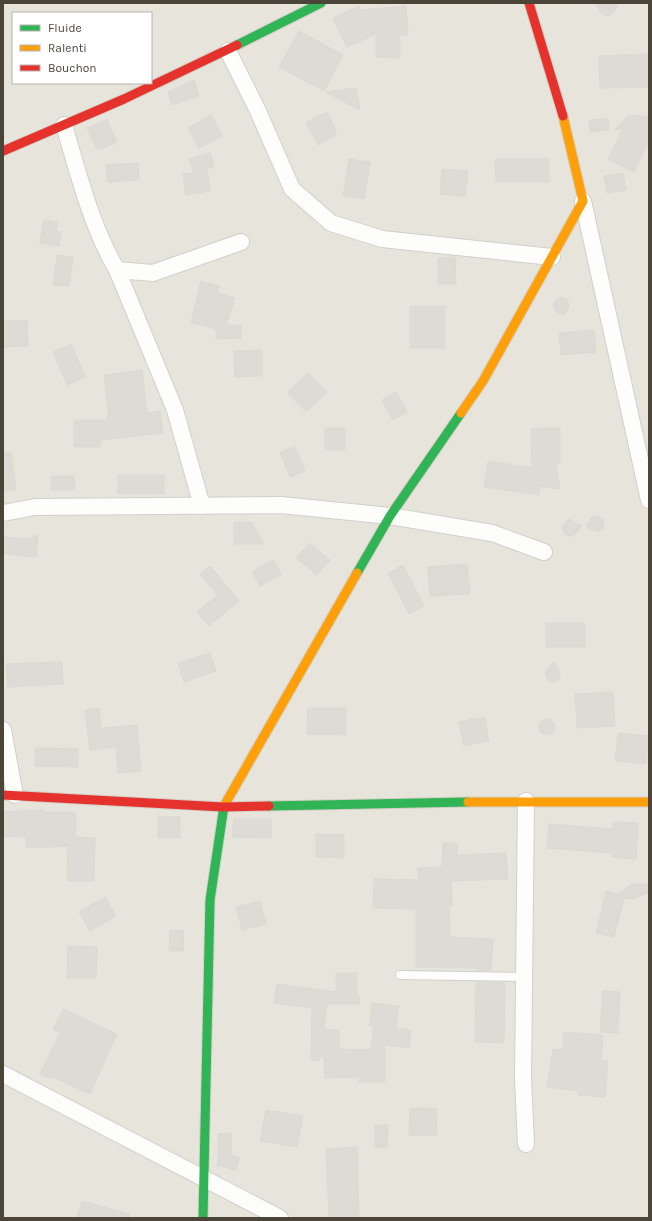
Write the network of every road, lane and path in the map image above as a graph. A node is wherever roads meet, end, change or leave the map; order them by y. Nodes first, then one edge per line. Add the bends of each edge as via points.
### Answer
1 (321, 3) edge
2 (529, 3) edge
3 (228, 51) junction
4 (64, 125) junction
5 (3, 151) edge
6 (583, 201) junction
7 (241, 242) dead end
8 (552, 257) junction
9 (117, 270) junction
10 (649, 500) edge
11 (202, 506) junction
12 (3, 513) edge
13 (390, 516) junction
14 (544, 552) dead end
15 (3, 730) edge
16 (9, 795) edge
17 (526, 801) junction
18 (649, 802) edge
19 (223, 807) junction
20 (400, 976) dead end
21 (524, 977) junction
22 (3, 1074) edge
23 (526, 1144) dead end
24 (203, 1179) junction
25 (203, 1218) edge
26 (280, 1218) edge

1 - 3 street
2 - 6 street via 558,96
3 - 4 street
3 - 8 street via 258,111 292,190 331,223 382,239
4 - 5 street
4 - 9 street via 106,251
6 - 8 street
6 - 10 street
7 - 9 street via 153,273
8 - 13 street via 483,381
9 - 11 street via 175,410
11 - 12 street via 35,507
11 - 13 street via 281,505
13 - 14 street via 492,533
13 - 19 street
15 - 16 street
16 - 19 street
17 - 18 street
17 - 19 street
17 - 21 street
19 - 24 street via 210,900
20 - 21 lane
21 - 23 street via 523,1079
22 - 24 street
24 - 25 street
24 - 26 street

